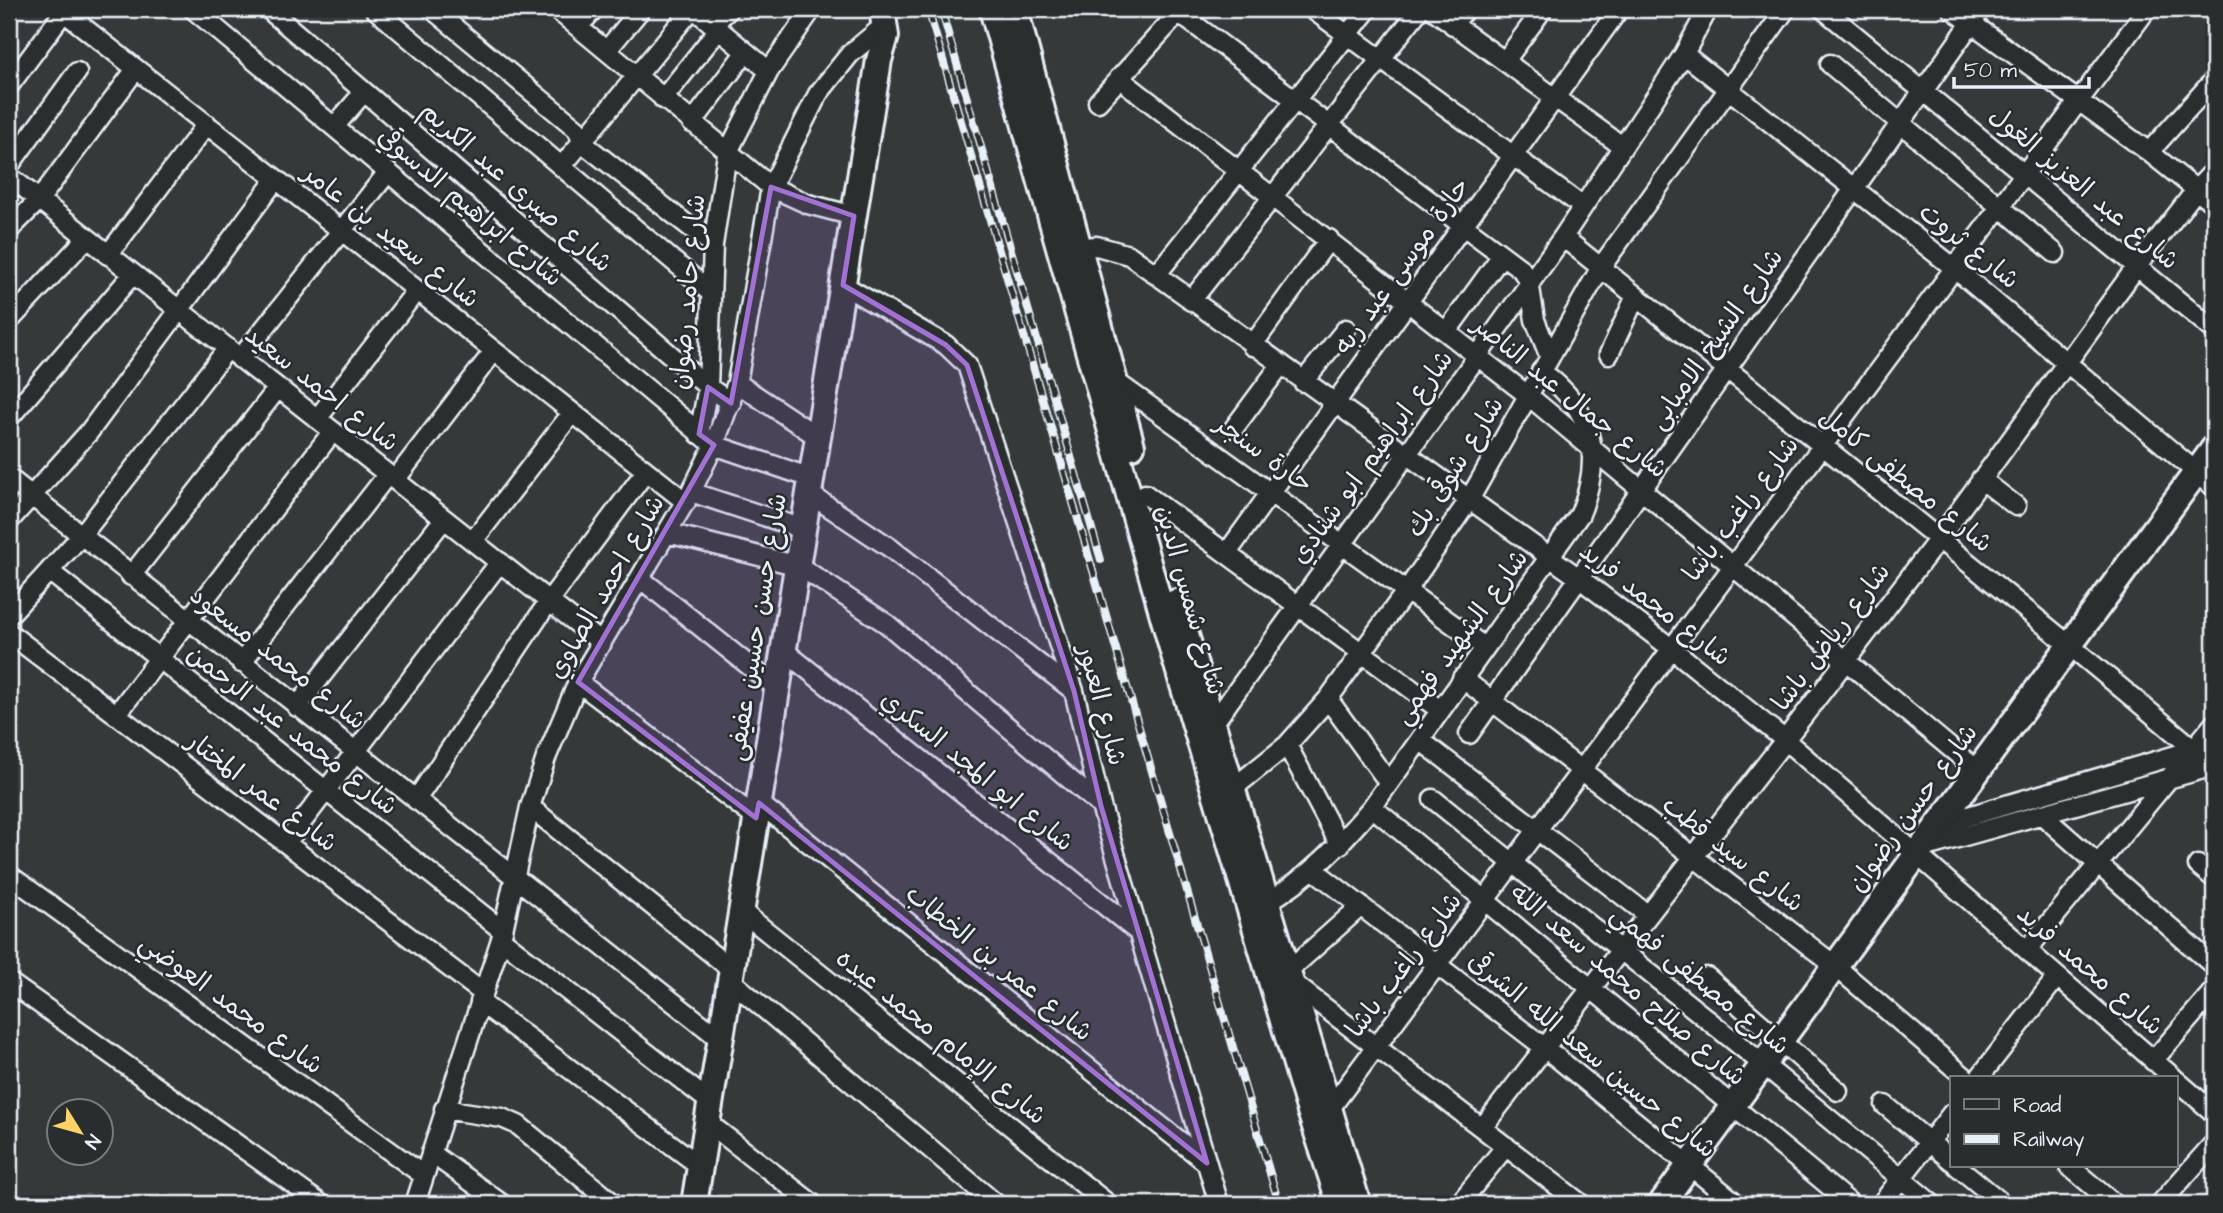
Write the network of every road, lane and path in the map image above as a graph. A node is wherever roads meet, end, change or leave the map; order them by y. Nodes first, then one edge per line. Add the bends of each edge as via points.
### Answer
1 (193, 9) edge
2 (268, 9) edge
3 (375, 9) edge
4 (432, 9) edge
5 (556, 9) edge
6 (594, 9) edge
7 (641, 9) edge
8 (693, 9) edge
9 (729, 9) edge
10 (812, 9) edge
11 (992, 9) edge
12 (1015, 9) edge
13 (1312, 9) edge
14 (1368, 9) edge
15 (1420, 9) edge
16 (1432, 9) edge
17 (1465, 9) edge
18 (1543, 9) edge
19 (1619, 9) edge
20 (1708, 9) edge
21 (1786, 9) edge
22 (1823, 9) edge
23 (1952, 9) edge
24 (2147, 9) edge
25 (65, 10) edge
26 (1181, 11) edge
27 (1976, 16) edge
28 (877, 19) edge
29 (1453, 25) junction
30 (578, 27) junction
31 (715, 28) junction
32 (1348, 35) junction
33 (607, 50) junction
34 (745, 53) junction
35 (1684, 54) junction
36 (1381, 59) junction
37 (1505, 61) junction
38 (1829, 64) dead end
39 (136, 69) junction
40 (769, 71) junction
41 (77, 72) dead end
42 (636, 75) junction
43 (1119, 78) junction
44 (2214, 80) edge
45 (9, 86) edge
46 (1923, 89) junction
47 (1730, 90) junction
48 (365, 92) junction
49 (1555, 98) junction
50 (663, 99) junction
51 (1295, 100) junction
52 (2077, 100) junction
53 (1098, 102) dead end
54 (692, 123) junction
55 (1899, 123) junction
56 (206, 124) junction
57 (1329, 125) junction
58 (334, 127) junction
59 (582, 142) junction
60 (1622, 146) junction
61 (2149, 152) junction
62 (727, 154) junction
63 (1514, 156) junction
64 (9, 166) edge
65 (562, 166) junction
66 (1240, 170) junction
67 (2214, 171) edge
68 (388, 172) junction
69 (2024, 172) junction
70 (9, 176) edge
71 (276, 179) junction
72 (771, 187) junction
73 (1854, 188) junction
74 (2196, 190) junction
75 (1273, 197) junction
76 (39, 200) junction
77 (2214, 204) edge
78 (1582, 206) junction
79 (1998, 206) junction
80 (854, 216) junction
81 (1463, 226) junction
82 (9, 230) edge
83 (342, 231) junction
84 (1563, 237) junction
85 (88, 238) junction
86 (1329, 239) junction
87 (713, 245) junction
88 (1069, 248) junction
89 (2055, 253) dead end
90 (108, 255) junction
91 (1502, 255) junction
92 (2137, 266) junction
93 (1601, 267) junction
94 (1953, 267) junction
95 (133, 274) junction
96 (1156, 275) junction
97 (1530, 281) junction
98 (843, 285) junction
99 (417, 290) junction
100 (710, 292) junction
101 (1636, 296) junction
102 (1191, 301) junction
103 (1409, 301) junction
104 (180, 311) junction
105 (9, 321) edge
106 (1346, 329) dead end
107 (2214, 330) edge
108 (1447, 331) junction
109 (1252, 345) junction
110 (494, 351) junction
111 (234, 353) junction
112 (1609, 354) dead end
113 (1477, 355) junction
114 (2067, 361) junction
115 (1545, 363) junction
116 (1280, 366) junction
117 (1727, 369) junction
118 (1115, 381) junction
119 (1303, 382) junction
120 (737, 383) junction
121 (708, 387) junction
122 (278, 388) junction
123 (1530, 397) junction
124 (730, 403) junction
125 (1334, 404) junction
126 (572, 413) junction
127 (9, 418) edge
128 (317, 419) junction
129 (1234, 428) dead end
130 (333, 431) junction
131 (818, 437) junction
132 (706, 440) junction
133 (1821, 445) junction
134 (2214, 448) edge
135 (1594, 449) junction
136 (1405, 454) junction
137 (646, 471) junction
138 (391, 477) junction
139 (9, 478) edge
140 (1982, 479) junction
141 (2206, 480) edge
142 (811, 486) junction
143 (1642, 489) junction
144 (1272, 491) junction
145 (1145, 494) junction
146 (32, 497) junction
147 (688, 497) junction
148 (1469, 500) junction
149 (2016, 506) dead end
150 (444, 519) junction
151 (9, 521) edge
152 (803, 529) junction
153 (668, 533) junction
154 (81, 536) junction
155 (1938, 540) junction
156 (473, 541) junction
157 (1342, 543) junction
158 (1227, 553) junction
159 (1550, 557) junction
160 (500, 562) junction
161 (1733, 564) junction
162 (799, 566) junction
163 (49, 571) junction
164 (131, 576) junction
165 (1579, 578) junction
166 (641, 579) junction
167 (1407, 590) junction
168 (549, 601) junction
169 (1298, 605) junction
170 (9, 615) edge
171 (188, 621) junction
172 (9, 633) edge
173 (602, 643) junction
174 (2071, 644) junction
175 (1483, 646) junction
176 (1671, 649) junction
177 (783, 650) junction
178 (1363, 652) junction
179 (159, 658) junction
180 (1846, 660) junction
181 (241, 663) junction
182 (1462, 678) junction
183 (578, 682) junction
184 (777, 688) junction
185 (1074, 691) junction
186 (1328, 699) junction
187 (1492, 701) junction
188 (297, 706) junction
189 (1440, 710) junction
190 (117, 715) junction
191 (1213, 724) junction
192 (2214, 724) edge
193 (1469, 734) dead end
194 (1420, 740) junction
195 (1785, 740) junction
196 (2214, 744) edge
197 (1287, 745) junction
198 (2194, 749) junction
199 (355, 752) junction
200 (2214, 766) edge
201 (1581, 770) junction
202 (1978, 771) junction
203 (2168, 779) junction
204 (1389, 783) junction
205 (1232, 789) junction
206 (326, 791) junction
207 (1433, 799) dead end
208 (416, 800) junction
209 (1101, 806) junction
210 (530, 807) junction
211 (1372, 807) junction
212 (757, 810) junction
213 (2040, 814) junction
214 (1938, 825) junction
215 (1537, 830) junction
216 (286, 843) junction
217 (1340, 845) junction
218 (1919, 851) junction
219 (1694, 857) junction
220 (1512, 863) junction
221 (2098, 864) junction
222 (2198, 865) dead end
223 (1314, 870) junction
224 (9, 875) edge
225 (514, 877) junction
226 (2214, 878) edge
227 (1485, 900) junction
228 (1266, 903) junction
229 (1360, 906) junction
230 (741, 911) junction
231 (1648, 915) junction
232 (1138, 932) junction
233 (502, 935) junction
234 (2026, 950) junction
235 (1621, 951) junction
236 (1437, 965) junction
237 (1834, 965) junction
238 (2214, 966) edge
239 (731, 975) junction
240 (1707, 976) dead end
241 (1289, 977) junction
242 (2057, 977) junction
243 (9, 982) edge
244 (1591, 989) junction
245 (2214, 990) edge
246 (481, 997) junction
247 (720, 1039) junction
248 (1781, 1041) junction
249 (1376, 1047) junction
250 (1545, 1048) junction
251 (2153, 1060) junction
252 (1764, 1065) junction
253 (1964, 1076) edge
254 (1981, 1076) edge
255 (2172, 1076) edge
256 (2178, 1082) edge
257 (1838, 1091) dead end
258 (1885, 1105) dead end
259 (1733, 1106) junction
260 (444, 1110) junction
261 (1329, 1110) junction
262 (709, 1112) junction
263 (2214, 1113) edge
264 (1950, 1116) edge
265 (1482, 1128) junction
266 (1929, 1142) junction
267 (2214, 1143) edge
268 (1506, 1146) junction
269 (431, 1153) junction
270 (1950, 1159) edge
271 (1207, 1163) junction
272 (1689, 1165) junction
273 (700, 1166) junction
274 (1959, 1168) edge
275 (2071, 1168) edge
276 (423, 1175) junction
277 (1901, 1178) junction
278 (1351, 1203) edge
279 (321, 1204) edge
280 (415, 1204) edge
281 (502, 1204) edge
282 (614, 1204) edge
283 (694, 1204) edge
284 (813, 1204) edge
285 (996, 1204) edge
286 (1108, 1204) edge
287 (1219, 1204) edge
288 (1459, 1204) edge
289 (1581, 1204) edge
290 (1661, 1204) edge
291 (1737, 1204) edge
292 (1851, 1204) edge
293 (1881, 1204) edge
294 (1932, 1204) edge
295 (2003, 1204) edge
296 (2114, 1204) edge
297 (2161, 1204) edge

1 - 58 street, شارع ابراهيم الدسوقي
2 - 48 street, شارع صبرى عبد الكريم
3 - 65 street
4 - 59 street via 577,129
5 - 30 street
6 - 30 street
7 - 33 street
8 - 31 street
8 - 42 street
9 - 31 street
10 - 40 street, شارع حامد رضوان
11 - 88 street, شارع شمس الدين
12 - 88 street, شارع شمس الدين
13 - 32 street
14 - 32 street
15 - 36 street
16 - 29 street
17 - 29 street
18 - 37 street
19 - 49 street, حارة موسى عبد ربه
20 - 35 street, شارع ابراهيم ابو شنادي
21 - 47 street, شارع شوقى بك
22 - 46 street, شارع عبد العزيز الغول
23 - 27 street
24 - 52 street, شارع راغب باشا
25 - 39 street, شارع سعيد بن عامر
25 - 45 street
26 - 43 street
26 - 51 street
27 - 46 street, شارع الشيخ الامبابى
27 - 52 street
28 - 72 street, شارع احمد الصاوي via 818,94
28 - 80 street, شارع حسن حسين عفيفى via 879,60
29 - 37 street
30 - 33 street
31 - 34 street
31 - 50 street
32 - 36 street
32 - 51 street
33 - 42 street
34 - 40 street
34 - 54 street
35 - 47 street, شارع ثروت
35 - 60 street, شارع ابراهيم ابو شنادي
36 - 57 street
36 - 63 street
37 - 49 street
38 - 55 street
39 - 56 street, شارع سعيد بن عامر
39 - 76 street
40 - 62 street, شارع حامد رضوان
41 - 64 street
42 - 50 street
42 - 59 street
43 - 53 street
43 - 66 street, شارع جمال عبد الناصر
44 - 61 street
46 - 55 street, شارع الشيخ الامبابى
46 - 69 street, شارع عبد العزيز الغول
47 - 73 street, شارع ثروت
47 - 93 street, شارع شوقى بك
48 - 58 street
48 - 121 street, شارع صبرى عبد الكريم
49 - 60 street
49 - 63 street, حارة موسى عبد ربه
50 - 54 street
51 - 57 street
51 - 66 street
52 - 61 street
52 - 69 street, شارع راغب باشا
54 - 62 street
55 - 73 street, شارع الشيخ الامبابى
55 - 79 street
56 - 71 street, شارع سعيد بن عامر
56 - 90 street
57 - 75 street
57 - 81 street
58 - 68 street, شارع ابراهيم الدسوقي
59 - 65 street
59 - 87 street
60 - 78 street, شارع ابراهيم ابو شنادي
61 - 74 street
62 - 72 street
62 - 87 street, شارع حامد رضوان
63 - 78 street
63 - 81 street, حارة موسى عبد ربه
65 - 100 street
66 - 75 street, شارع جمال عبد الناصر
66 - 96 street
67 - 74 street, شارع رياض باشا
68 - 83 street
68 - 132 street, شارع ابراهيم الدسوقي
69 - 79 street, شارع راغب باشا
69 - 92 street, شارع عبد العزيز الغول
70 - 76 street, شارع احمد سعيد
71 - 83 street, شارع سعيد بن عامر
71 - 104 street
72 - 80 street via 808,204
72 - 120 street, شارع احمد الصاوي
73 - 94 street, شارع ثروت
73 - 117 street, شارع الشيخ الامبابى
74 - 77 street
74 - 92 street, شارع رياض باشا
75 - 86 street, شارع جمال عبد الناصر
75 - 102 street
76 - 82 street
76 - 85 street, شارع احمد سعيد
78 - 84 street, شارع ابراهيم ابو شنادي
79 - 89 street
79 - 94 street, شارع راغب باشا
80 - 98 street, شارع حسن حسين عفيفى
81 - 91 street
81 - 103 street, حارة موسى عبد ربه
83 - 99 street, شارع سعيد بن عامر
83 - 111 street
84 - 93 street, شارع مصطفى كامل
84 - 97 street, شارع ابراهيم ابو شنادي
85 - 90 street, شارع احمد سعيد
85 - 105 street
86 - 103 street, شارع جمال عبد الناصر
86 - 109 street
87 - 100 street, شارع حامد رضوان
88 - 96 street, شارع محمد فريد via 1119,251
88 - 118 street, شارع شمس الدين
88 - 278 street, شارع شمس الدين via 1178,666 1309,1108
90 - 95 street, شارع احمد سعيد
91 - 97 street
91 - 108 street
92 - 107 street, شارع عبد العزيز الغول
92 - 114 street, شارع رياض باشا
93 - 101 street, شارع مصطفى كامل
93 - 115 street, شارع شوقى بك
94 - 114 street, شارع ثروت
94 - 133 street, شارع راغب باشا
95 - 104 street, شارع احمد سعيد
95 - 127 street
96 - 102 street, شارع محمد فريد
97 - 113 street, شارع ابراهيم ابو شنادي
97 - 115 street
98 - 131 street, شارع حسن حسين عفيفى
98 - 185 street, شارع العبور via 946,345 967,365
99 - 110 street, شارع سعيد بن عامر
99 - 128 street
100 - 121 street, شارع حامد رضوان
101 - 112 street
101 - 117 street, شارع مصطفى كامل
102 - 109 street, شارع محمد فريد
103 - 108 street, شارع جمال عبد الناصر
103 - 125 street, حارة موسى عبد ربه
104 - 111 street, شارع احمد سعيد
104 - 146 street via 89,432
106 - 119 street
108 - 113 street, شارع جمال عبد الناصر
109 - 116 street, شارع محمد فريد
110 - 126 street, شارع سعيد بن عامر
110 - 138 street
111 - 122 street, شارع احمد سعيد
111 - 154 street
113 - 123 street, شارع جمال عبد الناصر
113 - 136 street, شارع ابراهيم ابو شنادي
114 - 140 street, شارع رياض باشا
114 - 141 street, شارع ثروت
115 - 123 street, شارع شوقى بك
115 - 135 street, شارع الشهيد فهمي via 1581,412
116 - 119 street, شارع محمد فريد
116 - 129 street
117 - 133 street, شارع مصطفى كامل
117 - 143 street, شارع الشيخ الامبابى
118 - 144 street, حارة سنجر
118 - 145 street, شارع شمس الدين
119 - 125 street, شارع محمد فريد
120 - 124 street, شارع احمد الصاوي
120 - 131 street
121 - 124 street, شارع صبرى عبد الكريم
121 - 132 street, شارع حامد رضوان
122 - 128 street, شارع احمد سعيد
122 - 164 street
123 - 135 street, شارع جمال عبد الناصر
123 - 148 street, شارع شوقى بك
124 - 132 street, شارع احمد الصاوي
125 - 136 street, شارع محمد فريد
125 - 144 street, حارة موسى عبد ربه
126 - 137 street, شارع سعيد بن عامر
126 - 156 street
128 - 130 street, شارع احمد سعيد
130 - 138 street, شارع احمد سعيد
130 - 171 street
131 - 142 street, شارع حسن حسين عفيفى
132 - 142 street
132 - 147 street, شارع احمد الصاوي
133 - 155 street, شارع مصطفى كامل
133 - 161 street, شارع راغب باشا
134 - 141 street, شارع حسن رضوان
135 - 143 street, شارع جمال عبد الناصر
135 - 159 street, شارع الشهيد فهمي via 1591,488 1580,514
136 - 148 street, شارع محمد فريد
136 - 157 street, شارع ابراهيم ابو شنادي
137 - 147 street, شارع سعيد بن عامر
137 - 168 street
138 - 150 street, شارع احمد سعيد
138 - 181 street
139 - 146 street, شارع محمد مسعود
140 - 149 street
140 - 155 street, شارع رياض باشا
141 - 174 street, شارع حسن رضوان
142 - 152 street, شارع حسن حسين عفيفى
142 - 185 street
143 - 161 street, شارع جمال عبد الناصر
143 - 165 street, شارع الشيخ الامبابى
144 - 157 street, حارة سنجر
144 - 158 street, حارة موسى عبد ربه
145 - 158 street
145 - 191 street, شارع شمس الدين
146 - 151 street
146 - 154 street, شارع محمد مسعود
147 - 152 street, شارع سعيد بن عامر
147 - 153 street, شارع احمد الصاوي
148 - 159 street, شارع محمد فريد
148 - 167 street, شارع شوقى بك
150 - 156 street, شارع احمد سعيد
150 - 188 street
152 - 162 street, شارع حسن حسين عفيفى
153 - 162 street
153 - 166 street, شارع احمد الصاوي
154 - 163 street
154 - 164 street, شارع محمد مسعود
155 - 174 street, شارع مصطفى كامل
155 - 180 street, شارع رياض باشا
156 - 160 street, شارع احمد سعيد
157 - 167 street, حارة سنجر
157 - 169 street, شارع ابراهيم ابو شنادي
158 - 169 street
159 - 165 street, شارع محمد فريد
159 - 175 street, شارع الشهيد فهمي
160 - 168 street, شارع احمد سعيد
160 - 199 street
161 - 176 street, شارع راغب باشا
161 - 180 street, شارع جمال عبد الناصر
162 - 177 street, شارع حسن حسين عفيفى
162 - 209 street via 887,624
163 - 170 street
163 - 179 street, شارع محمد عبد الرحمن
164 - 171 street, شارع محمد مسعود
165 - 176 street, شارع محمد فريد
165 - 187 street, شارع الشيخ الامبابى
166 - 173 street, شارع احمد الصاوي
166 - 184 street
167 - 175 street, حارة سنجر
167 - 178 street, شارع شوقى بك
168 - 173 street, شارع احمد سعيد
168 - 208 street
169 - 178 street
169 - 191 street, شارع ابراهيم ابو شنادي
171 - 179 street
171 - 181 street, شارع محمد مسعود
172 - 190 street, شارع عمر المختار
173 - 183 street, شارع احمد الصاوي
174 - 198 street, شارع مصطفى كامل
174 - 202 street, شارع حسن رضوان
175 - 182 street, شارع الشهيد فهمي
176 - 195 street, شارع محمد فريد
176 - 201 street, شارع راغب باشا
177 - 184 street, شارع حسن حسين عفيفى
177 - 232 street, شارع ابو المجد السكري
178 - 186 street, شارع شوقى بك
178 - 189 street
179 - 190 street
179 - 206 street, شارع محمد عبد الرحمن
180 - 195 street, شارع رياض باشا
180 - 202 street, شارع جمال عبد الناصر
181 - 188 street, شارع محمد مسعود
182 - 187 street, شارع سيد قطب
182 - 189 street, شارع الشهيد فهمي
183 - 210 street, شارع احمد الصاوي
183 - 212 street, شارع عمر بن الخطاب
184 - 212 street, شارع حسن حسين عفيفى
185 - 209 street, شارع العبور
186 - 197 street, شارع شوقى بك
186 - 204 street
187 - 193 street, شارع الشيخ الامبابى
187 - 201 street, شارع سيد قطب
188 - 199 street, شارع محمد مسعود
189 - 194 street, شارع الشهيد فهمي
190 - 216 street, شارع عمر المختار
191 - 205 street, شارع شمس الدين
192 - 198 street
194 - 204 street, شارع الشهيد فهمي
194 - 215 street
195 - 218 street, شارع محمد فريد
195 - 219 street, شارع رياض باشا
196 - 198 street
197 - 205 street, شارع شوقى بك
197 - 217 street
198 - 200 street, شارع مصطفى كامل
198 - 203 street
198 - 214 street
199 - 206 street
199 - 208 street, شارع محمد مسعود
200 - 203 street
201 - 215 street, شارع راغب باشا
201 - 219 street, شارع سيد قطب
202 - 214 street, شارع حسن رضوان
203 - 213 street
203 - 221 street
204 - 211 street, شارع الشهيد فهمي
205 - 228 street, شارع شمس الدين
206 - 216 street
206 - 233 street, شارع محمد عبد الرحمن
207 - 220 street, شارع مصطفى فهمي
208 - 225 street, شارع محمد مسعود
209 - 232 street, شارع العبور
210 - 225 street, شارع احمد الصاوي
210 - 239 street
211 - 217 street, شارع الشهيد فهمي
211 - 227 street, شارع صلاح محمد سعد الله
212 - 230 street, شارع حسن حسين عفيفى
212 - 271 street, شارع عمر بن الخطاب
213 - 218 street
213 - 221 street
214 - 218 street, شارع حسن رضوان
215 - 220 street, شارع راغب باشا
215 - 231 street
216 - 246 street, شارع عمر المختار
217 - 223 street, شارع الشهيد فهمي
218 - 234 street, شارع محمد فريد
218 - 237 street, شارع حسن رضوان
219 - 231 street, شارع رياض باشا
219 - 237 street, شارع سيد قطب
220 - 227 street, شارع راغب باشا
220 - 235 street, شارع مصطفى فهمي
221 - 234 street
221 - 238 street
222 - 226 street
223 - 228 street, شارع الشهيد فهمي
223 - 229 street, شارع حسين سعد الله الشرقى
224 - 276 street, شارع محمد العوضي
225 - 233 street, شارع احمد الصاوي
225 - 247 street, شارع محمد مسعود
227 - 236 street, شارع راغب باشا
227 - 244 street, شارع صلاح محمد سعد الله
228 - 241 street, شارع شمس الدين
229 - 236 street, شارع حسين سعد الله الشرقى
229 - 241 street
230 - 239 street, شارع حسن حسين عفيفى
230 - 286 street, شارع الإمام محمد عبده
231 - 235 street, شارع رياض باشا
232 - 271 street, شارع العبور
233 - 246 street, شارع احمد الصاوي
233 - 262 street, شارع محمد عبد الرحمن
234 - 242 street, شارع محمد فريد
235 - 244 street, شارع رياض باشا
235 - 252 street, شارع مصطفى فهمي
236 - 249 street, شارع راغب باشا
236 - 250 street, شارع حسين سعد الله الشرقى
237 - 248 street, شارع حسن رضوان
237 - 253 street, شارع سيد قطب
239 - 247 street, شارع حسن حسين عفيفى
239 - 285 street
240 - 248 street
241 - 249 street
241 - 261 street, شارع شمس الدين
242 - 251 street, شارع محمد فريد
242 - 254 street
243 - 279 street
244 - 250 street, شارع رياض باشا
244 - 259 street, شارع صلاح محمد سعد الله
245 - 251 street
246 - 260 street, شارع احمد الصاوي
246 - 273 street, شارع عمر المختار
247 - 262 street, شارع حسن حسين عفيفى
248 - 252 street, شارع حسن رضوان
248 - 257 street
249 - 261 street, شارع راغب باشا
249 - 265 street
250 - 265 street, شارع رياض باشا
250 - 272 street, شارع حسين سعد الله الشرقى
251 - 255 street, شارع محمد فريد
252 - 259 street, شارع حسن رضوان
252 - 277 street, شارع مصطفى فهمي
256 - 263 street, شارع محمد فريد
258 - 266 street
259 - 272 street, شارع حسن رضوان
259 - 292 street, شارع صلاح محمد سعد الله
260 - 269 street, شارع احمد الصاوي
260 - 282 street via 502,1118 518,1125
261 - 278 street, شارع شمس الدين
262 - 273 street, شارع حسن حسين عفيفى
262 - 284 street, شارع محمد عبد الرحمن
264 - 266 street
265 - 268 street
266 - 270 street
266 - 277 street
267 - 297 street
268 - 288 street
268 - 289 street
269 - 276 street, شارع احمد الصاوي
269 - 281 street
271 - 287 street, شارع العبور
272 - 290 street, شارع حسن رضوان
272 - 291 street, شارع حسين سعد الله الشرقى
273 - 283 street, شارع حسن حسين عفيفى
274 - 295 street
275 - 296 street
276 - 280 street, شارع احمد الصاوي
277 - 293 street
277 - 294 street, شارع مصطفى فهمي

